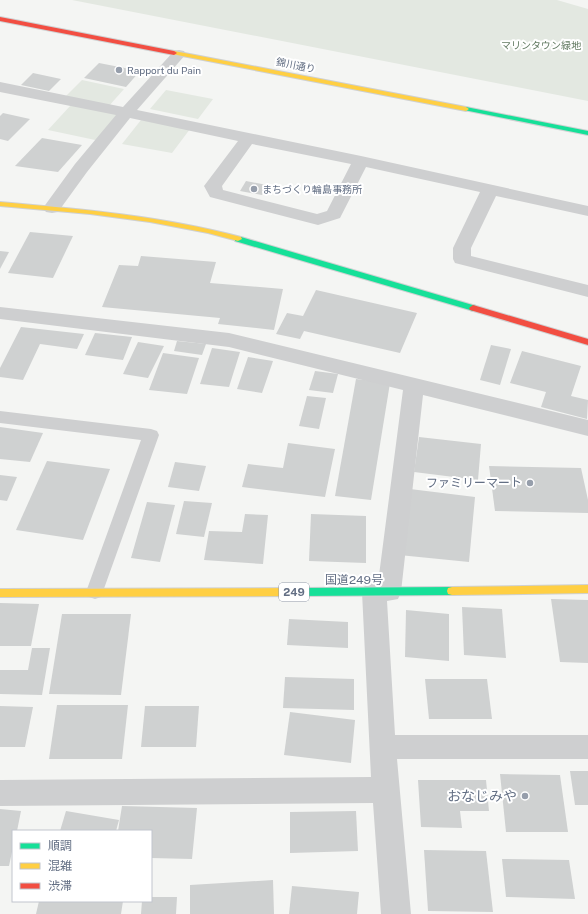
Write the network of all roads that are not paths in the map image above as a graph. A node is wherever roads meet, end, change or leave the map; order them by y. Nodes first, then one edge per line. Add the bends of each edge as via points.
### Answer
1 (0, 19) edge
2 (179, 54) junction
3 (4, 92) edge
4 (127, 113) junction
5 (588, 133) edge
6 (247, 139) junction
7 (361, 161) junction
8 (490, 190) junction
9 (0, 204) edge
10 (52, 208) junction
11 (588, 211) edge
12 (588, 291) edge
13 (2, 317) edge
14 (588, 342) edge
15 (414, 385) junction
16 (0, 417) edge
17 (588, 428) edge
18 (588, 589) edge
19 (95, 592) junction
20 (381, 592) junction
21 (0, 593) edge
22 (382, 747) junction
23 (588, 747) edge
24 (385, 790) junction
25 (0, 793) edge
26 (396, 914) edge

1 - 2 main road, 錦川通り
2 - 4 street
2 - 5 main road, 錦川通り
3 - 4 street
4 - 6 street
4 - 10 street
6 - 7 street
6 - 7 street via 213,186 216,193 318,220 334,214
7 - 8 street
8 - 11 street
8 - 12 street via 462,248 462,259
9 - 10 main road
10 - 14 main road via 190,226
13 - 15 street via 229,340
15 - 17 street
15 - 20 street
16 - 19 lane via 150,435
18 - 20 main road, 国道249号 / 249
19 - 20 main road, 国道249号 / 249
19 - 21 main road, 国道249号 / 249
20 - 22 street
22 - 23 street
22 - 24 street
24 - 25 street
24 - 26 street

